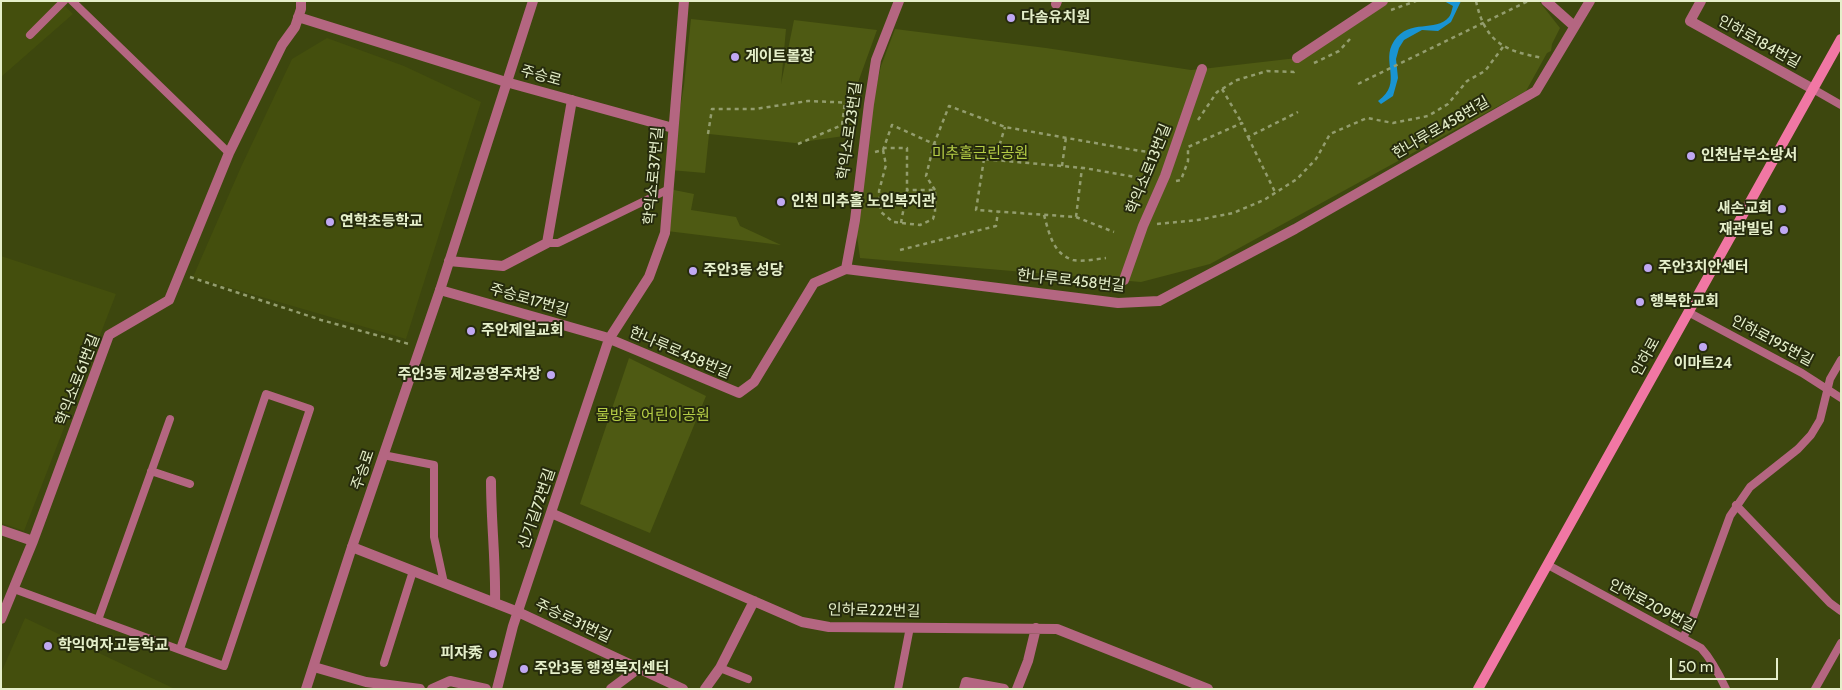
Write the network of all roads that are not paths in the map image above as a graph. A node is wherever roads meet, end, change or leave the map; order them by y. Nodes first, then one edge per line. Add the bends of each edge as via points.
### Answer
1 (64, 1) edge
2 (72, 1) edge
3 (301, 1) edge
4 (533, 1) edge
5 (684, 1) edge
6 (899, 1) edge
7 (1383, 1) edge
8 (1546, 1) edge
9 (1590, 1) edge
10 (1701, 1) edge
11 (298, 17) junction
12 (1574, 26) junction
13 (30, 35) dead end
14 (1841, 39) edge
15 (1297, 58) dead end
16 (1202, 69) dead end
17 (506, 82) junction
18 (1813, 89) junction
19 (572, 100) junction
20 (1841, 105) edge
21 (673, 128) junction
22 (229, 153) junction
23 (669, 189) junction
24 (547, 243) junction
25 (449, 261) junction
26 (846, 269) junction
27 (1124, 280) dead end
28 (440, 290) junction
29 (1688, 312) junction
30 (609, 339) junction
31 (1841, 360) edge
32 (1828, 391) junction
33 (1841, 398) edge
34 (170, 419) dead end
35 (383, 455) junction
36 (151, 471) junction
37 (491, 481) dead end
38 (190, 484) dead end
39 (1736, 505) junction
40 (551, 513) junction
41 (1, 530) edge
42 (33, 541) junction
43 (352, 547) junction
44 (1548, 565) junction
45 (413, 571) junction
46 (444, 583) junction
47 (14, 589) junction
48 (754, 601) junction
49 (495, 603) junction
50 (1841, 610) edge
51 (518, 612) junction
52 (1, 619) edge
53 (98, 620) junction
54 (910, 627) junction
55 (1036, 628) junction
56 (1683, 638) junction
57 (1841, 643) edge
58 (180, 649) dead end
59 (384, 663) dead end
60 (314, 667) junction
61 (639, 668) junction
62 (720, 668) junction
63 (748, 679) dead end
64 (366, 685) edge
65 (965, 685) edge
66 (1207, 688) edge
67 (306, 689) edge
68 (420, 689) edge
69 (432, 689) edge
70 (486, 689) edge
71 (497, 689) edge
72 (611, 689) edge
73 (684, 689) edge
74 (705, 689) edge
75 (898, 689) edge
76 (1004, 689) edge
77 (1017, 689) edge
78 (1478, 689) edge
79 (1726, 689) edge
80 (1815, 689) edge

1 - 13 lane
2 - 22 lane
3 - 11 street, 학익소로61번길
4 - 17 street, 주승로
5 - 21 street, 학익소로37번길
6 - 26 street, 학익소로23번길 via 876,60
7 - 15 street
8 - 12 street
9 - 12 street, 한나루로458번길
10 - 18 street, 인하로184번길 via 1690,20
11 - 17 street
11 - 22 street, 학익소로61번길
12 - 26 street, 한나루로458번길 via 1536,91 1295,229 1158,301 1118,303
14 - 18 main road, 인하로
16 - 27 street, 학익소로13번길 via 1163,182
17 - 19 street, 주승로
17 - 25 street, 주승로
18 - 20 lane
18 - 29 main road, 인하로
19 - 21 street
19 - 24 street, 주승로
21 - 23 street, 학익소로37번길
22 - 42 street, 학익소로61번길 via 170,300 109,335
23 - 24 lane via 558,243
23 - 30 street, 학익소로37번길 via 665,233 649,277
24 - 25 street via 503,266
25 - 28 street, 주승로
26 - 30 street, 한나루로458번길 via 814,283 754,382 739,393
28 - 30 street, 주승로17번길
28 - 35 street, 주승로
29 - 32 lane, 인하로195번길 via 1802,373
29 - 44 main road, 인하로
30 - 40 street, 신기길72번길
31 - 32 lane via 1830,379
32 - 33 lane, 인하로195번길
32 - 39 lane via 1820,420 1811,435 1750,488
34 - 36 lane
35 - 43 street, 주승로
35 - 46 lane via 434,465 434,537
36 - 38 lane
36 - 53 lane
37 - 49 street
39 - 50 lane via 1830,603
39 - 56 lane via 1726,523
40 - 48 street, 인하로222번길
40 - 51 street, 신기길72번길
41 - 42 street
42 - 47 street, 학익소로61번길
43 - 45 street, 주승로31번길
43 - 60 street, 주승로
44 - 56 lane, 인하로209번길
44 - 78 main road, 인하로
45 - 46 street, 주승로31번길
45 - 59 lane
46 - 49 street, 주승로31번길
47 - 52 street, 학익소로61번길
47 - 53 lane
48 - 54 street, 인하로222번길 via 802,622 829,627
48 - 62 street
49 - 51 street, 주승로31번길
51 - 61 street, 주승로31번길
51 - 71 street, 신기길72번길
53 - 58 lane via 224,666 310,409 266,394
54 - 55 street, 인하로222번길
54 - 75 lane
55 - 66 street, 인하로222번길 via 1058,629
55 - 77 street
56 - 79 lane, 인하로209번길 via 1708,655
57 - 80 lane
60 - 64 street
60 - 67 street, 주승로
61 - 72 street
61 - 73 street, 주승로31번길
62 - 63 lane
62 - 74 street
64 - 68 street
65 - 76 street
69 - 70 street via 450,681

